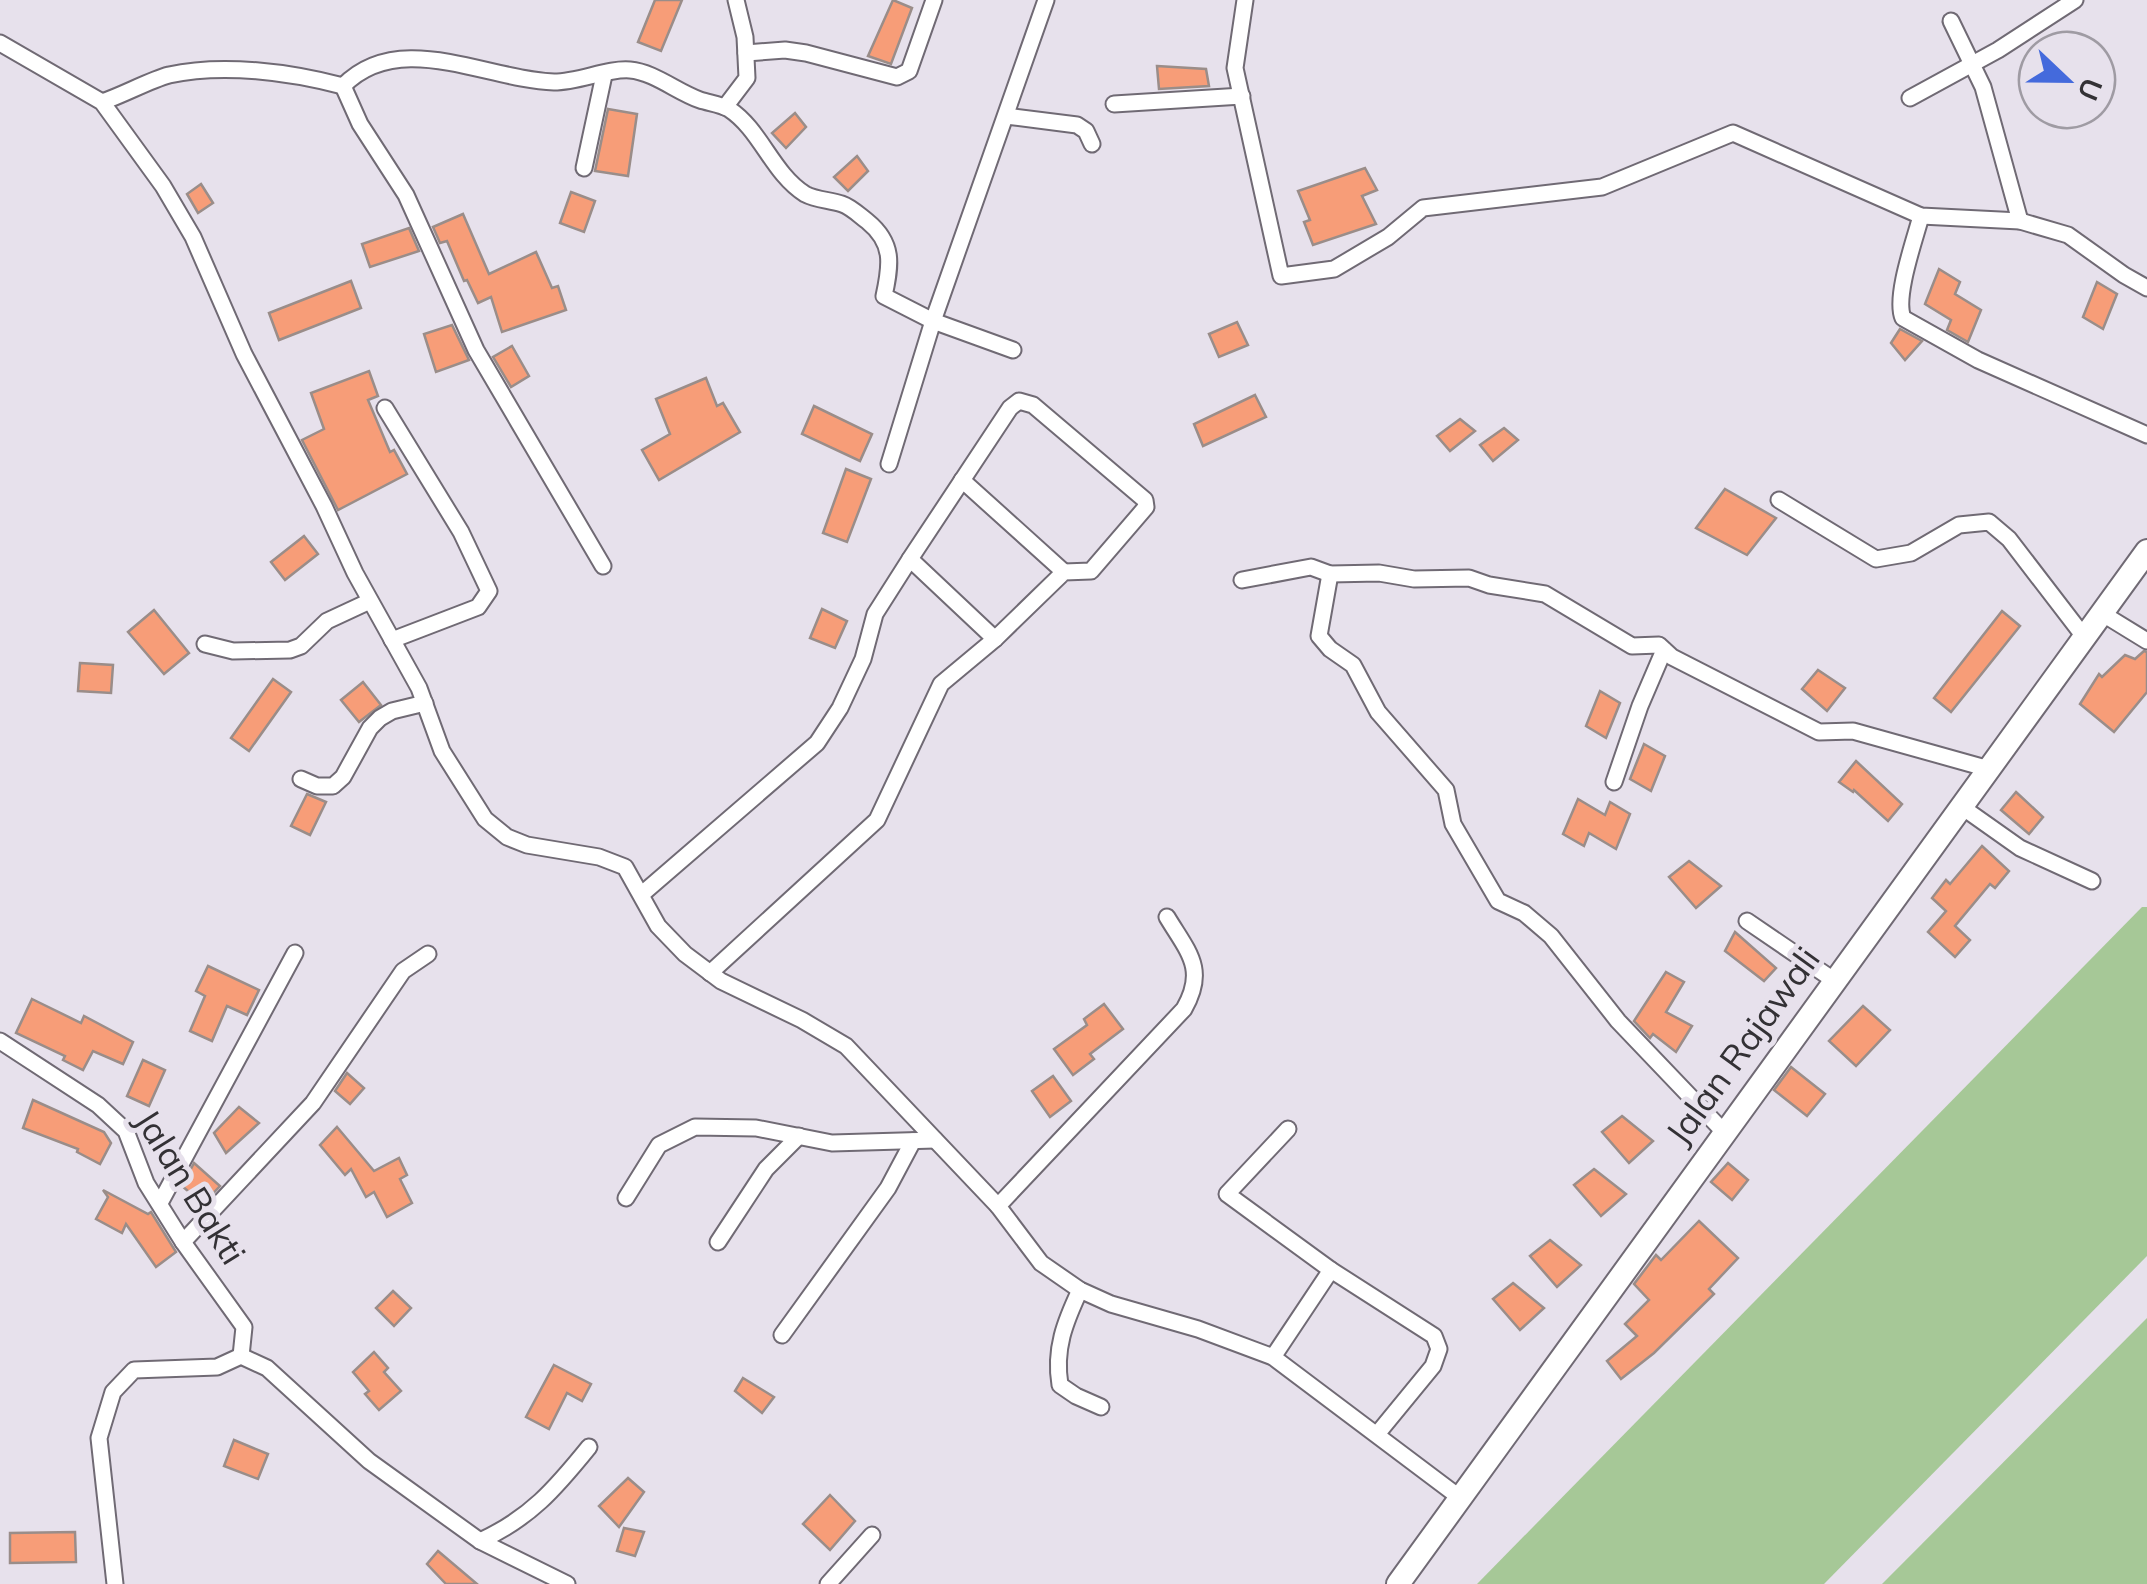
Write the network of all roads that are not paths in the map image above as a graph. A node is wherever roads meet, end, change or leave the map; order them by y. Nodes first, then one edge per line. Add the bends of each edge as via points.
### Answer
1 (736, 0) edge
2 (934, 0) edge
3 (1046, 0) edge
4 (1245, 0) edge
5 (2075, 0) edge
6 (1951, 20) dead end
7 (0, 44) edge
8 (746, 53) junction
9 (1973, 65) junction
10 (604, 75) junction
11 (343, 86) junction
12 (1242, 96) junction
13 (1910, 98) dead end
14 (102, 102) junction
15 (1114, 104) dead end
16 (725, 107) junction
17 (1006, 116) junction
18 (1092, 144) dead end
19 (584, 168) dead end
20 (1921, 216) junction
21 (2020, 221) junction
22 (2147, 288) edge
23 (933, 321) junction
24 (1013, 350) dead end
25 (385, 408) dead end
26 (2147, 435) edge
27 (889, 464) dead end
28 (962, 480) junction
29 (1779, 500) dead end
30 (2147, 551) edge
31 (910, 559) junction
32 (603, 566) dead end
33 (1064, 572) junction
34 (1330, 574) junction
35 (1242, 580) dead end
36 (370, 601) junction
37 (2103, 614) junction
38 (996, 638) junction
39 (2085, 638) junction
40 (392, 640) junction
41 (2147, 641) edge
42 (205, 644) dead end
43 (1664, 650) junction
44 (424, 704) junction
45 (1989, 769) junction
46 (301, 779) dead end
47 (1614, 782) dead end
48 (1962, 807) junction
49 (2092, 882) dead end
50 (642, 894) junction
51 (1167, 917) dead end
52 (1747, 921) dead end
53 (295, 953) dead end
54 (428, 954) dead end
55 (710, 973) junction
56 (1835, 980) junction
57 (0, 1041) edge
58 (1288, 1129) dead end
59 (1724, 1132) junction
60 (799, 1136) junction
61 (935, 1140) junction
62 (913, 1141) junction
63 (626, 1198) dead end
64 (160, 1203) junction
65 (998, 1206) junction
66 (183, 1242) junction
67 (718, 1242) dead end
68 (1330, 1270) junction
69 (1080, 1290) junction
70 (782, 1335) dead end
71 (241, 1356) junction
72 (1273, 1358) junction
73 (1102, 1407) dead end
74 (1378, 1434) junction
75 (589, 1447) dead end
76 (1460, 1497) junction
77 (872, 1535) dead end
78 (480, 1540) junction
79 (115, 1584) edge
80 (567, 1584) edge
81 (828, 1584) edge
82 (1398, 1584) edge

1 - 8 street
2 - 8 street via 909,71 897,77 806,53
3 - 17 street
4 - 12 street via 1236,68
5 - 9 street
6 - 9 street
7 - 14 street
8 - 16 street via 747,78
9 - 13 street
9 - 21 street
10 - 11 street via 557,82 405,58 376,62
10 - 16 street via 630,70
10 - 19 street
11 - 14 street via 225,70 168,76
11 - 32 street via 406,195 476,350
12 - 15 street
12 - 20 street via 1282,276 1334,269 1388,238 1422,208 1602,187 1733,133
14 - 36 street via 193,237 244,354
16 - 23 street via 748,124 807,195 845,205 882,233 891,254 884,296
17 - 18 street via 1077,125
17 - 23 street
20 - 21 street
20 - 26 street via 1902,318 1978,360
21 - 22 street via 2068,234
23 - 24 street
23 - 27 street
25 - 40 street via 489,591 478,607
28 - 31 street
28 - 33 street
28 - 33 street via 1019,401 1033,405 1145,500 1146,507 1091,571
29 - 39 street via 1876,560 1911,553 1959,524 1990,522
30 - 37 street, Jalan Rajawali
31 - 38 street
31 - 50 street via 874,614 862,659 817,743
33 - 38 street
34 - 35 street via 1310,567
34 - 43 street via 1469,578 1546,594 1632,646
34 - 59 street via 1319,636 1353,665 1378,712 1446,790 1453,824 1498,902 1551,936 1618,1021
36 - 40 street
36 - 42 street via 327,621 290,650 233,651
37 - 39 street, Jalan Rajawali
37 - 41 street
38 - 55 street via 941,684 877,820
39 - 45 street, Jalan Rajawali
40 - 44 street
43 - 45 street via 1819,732 1853,731
43 - 47 street
44 - 46 street via 380,718 333,786
44 - 50 street via 442,751 485,819 527,845 599,856 624,867
45 - 48 street, Jalan Rajawali
48 - 49 street via 2020,848
48 - 56 street, Jalan Rajawali
50 - 55 street via 658,926
51 - 65 street via 1194,962 1190,999
52 - 56 street
53 - 64 street
54 - 66 street via 402,971 314,1103
55 - 61 street via 846,1046
56 - 59 street, Jalan Rajawali
57 - 64 street, Jalan Bakti via 126,1131
58 - 68 street via 1227,1194
59 - 76 street, Jalan Rajawali
60 - 62 street
60 - 63 street via 695,1127 658,1146
60 - 67 street via 766,1169
61 - 62 street
61 - 65 street
62 - 70 street via 888,1188
64 - 66 street, Jalan Bakti
65 - 69 street via 1041,1263
66 - 71 street, Jalan Bakti via 244,1327
68 - 72 street
68 - 74 street via 1434,1336 1439,1349
69 - 72 street
69 - 73 street via 1063,1326 1056,1361 1060,1385
71 - 78 street via 267,1368 369,1461
71 - 79 street via 216,1367 134,1370 113,1392 99,1438
72 - 74 street
74 - 76 street
75 - 78 street via 548,1497 510,1527
76 - 82 street, Jalan Rajawali
77 - 81 street
78 - 80 street

